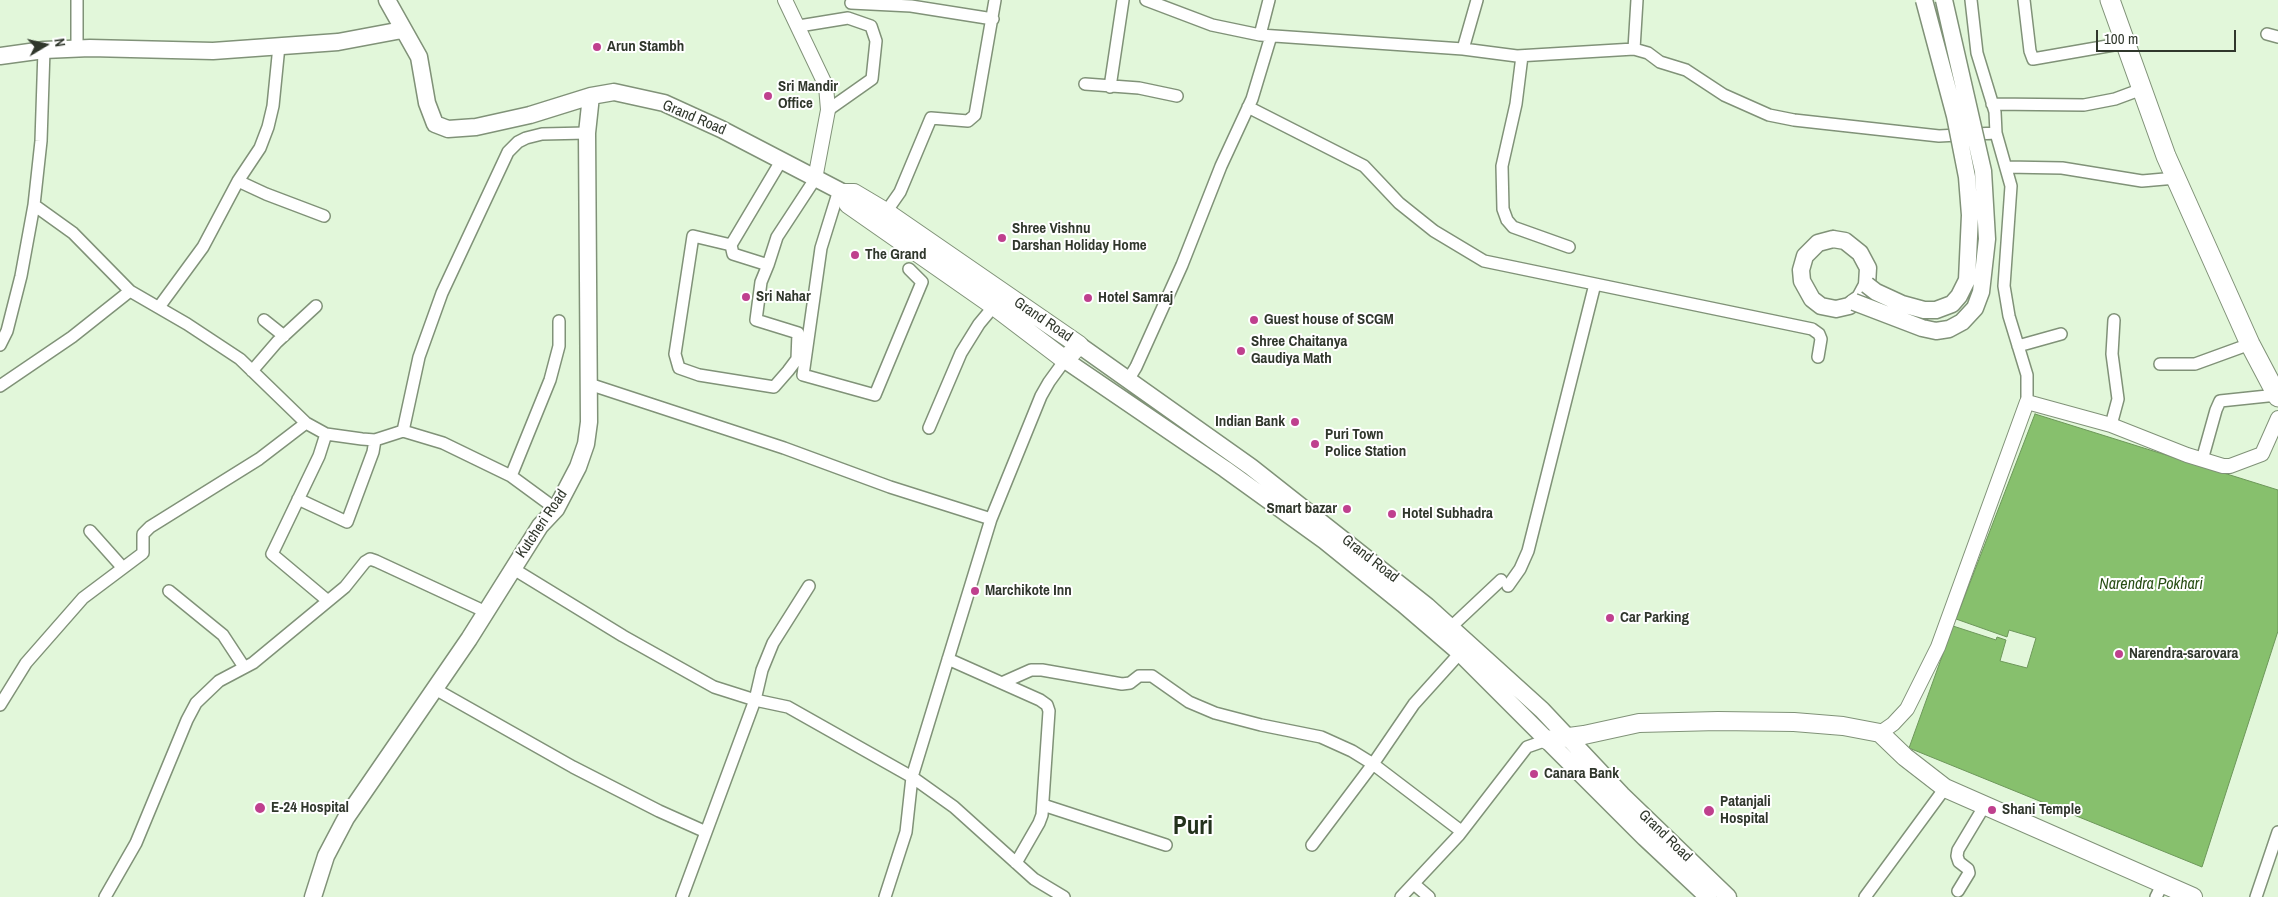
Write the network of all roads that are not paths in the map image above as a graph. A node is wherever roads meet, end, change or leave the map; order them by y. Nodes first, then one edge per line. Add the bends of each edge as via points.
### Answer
1 (77, 0) edge
2 (387, 0) edge
3 (785, 0) edge
4 (995, 0) edge
5 (1123, 0) edge
6 (1146, 0) edge
7 (1268, 0) edge
8 (1477, 0) edge
9 (1637, 0) edge
10 (1924, 0) edge
11 (1944, 0) edge
12 (1971, 0) edge
13 (2024, 0) edge
14 (2110, 0) edge
15 (851, 3) dead end
16 (927, 4) edge
17 (993, 19) junction
18 (799, 26) junction
19 (402, 30) junction
20 (1265, 36) junction
21 (2126, 43) junction
22 (279, 46) junction
23 (77, 48) junction
24 (1463, 49) junction
25 (1634, 49) junction
26 (44, 50) junction
27 (0, 56) edge
28 (1522, 56) junction
29 (1085, 84) dead end
30 (1110, 87) junction
31 (2142, 89) junction
32 (590, 96) junction
33 (1176, 96) dead end
34 (1992, 104) junction
35 (1248, 107) junction
36 (828, 110) junction
37 (587, 133) junction
38 (1996, 133) junction
39 (781, 161) junction
40 (2006, 167) junction
41 (2176, 178) junction
42 (815, 179) junction
43 (238, 181) junction
44 (841, 192) junction
45 (34, 205) junction
46 (886, 212) junction
47 (324, 216) dead end
48 (731, 245) junction
49 (1569, 247) dead end
50 (768, 264) junction
51 (909, 269) dead end
52 (1595, 284) junction
53 (1867, 285) junction
54 (130, 291) junction
55 (1854, 302) junction
56 (316, 306) dead end
57 (994, 306) junction
58 (159, 307) junction
59 (264, 320) dead end
60 (2114, 320) dead end
61 (559, 321) dead end
62 (2061, 334) dead end
63 (284, 336) junction
64 (1079, 344) junction
65 (2250, 344) junction
66 (0, 346) edge
67 (2018, 346) junction
68 (1818, 356) dead end
69 (1065, 360) junction
70 (2160, 364) dead end
71 (252, 371) junction
72 (1128, 380) junction
73 (589, 384) junction
74 (0, 386) edge
75 (2277, 396) edge
76 (2027, 402) junction
77 (2278, 418) edge
78 (306, 423) junction
79 (2112, 425) junction
80 (929, 428) dead end
81 (403, 432) junction
82 (326, 434) junction
83 (375, 440) junction
84 (2202, 460) junction
85 (511, 476) junction
86 (298, 499) junction
87 (556, 509) junction
88 (991, 519) junction
89 (90, 531) dead end
90 (123, 568) junction
91 (512, 568) junction
92 (810, 586) dead end
93 (169, 592) dead end
94 (328, 601) junction
95 (486, 612) junction
96 (1451, 627) junction
97 (1460, 653) junction
98 (948, 659) junction
99 (244, 667) junction
100 (1004, 682) junction
101 (435, 689) junction
102 (755, 700) junction
103 (0, 705) edge
104 (1880, 733) junction
105 (1569, 737) junction
106 (1547, 740) junction
107 (1373, 764) junction
108 (912, 777) junction
109 (1945, 788) junction
110 (1985, 805) junction
111 (1043, 806) junction
112 (1461, 831) junction
113 (706, 832) junction
114 (2278, 832) edge
115 (1166, 845) dead end
116 (1312, 845) dead end
117 (1016, 863) junction
118 (1414, 884) junction
119 (2159, 890) edge
120 (1958, 891) dead end
121 (1062, 896) edge
122 (105, 897) edge
123 (313, 897) edge
124 (682, 897) edge
125 (886, 897) edge
126 (1402, 897) edge
127 (1429, 897) edge
128 (1708, 897) edge
129 (1728, 897) edge
130 (1865, 897) edge
131 (2193, 897) edge
132 (2256, 897) edge

1 - 23 street
2 - 19 main road, Grand Road
3 - 18 street
4 - 17 street
5 - 30 street
6 - 20 street via 1212,25
7 - 20 street
8 - 24 street
9 - 25 street
10 - 53 main road, bridge via 1968,177 1967,280 1952,304 1936,310 1902,304
11 - 55 main road, bridge via 1982,171 1987,239 1981,292 1975,308 1962,322 1936,331
12 - 34 street via 1977,53
13 - 21 street via 2033,59
14 - 21 highway
15 - 16 street
16 - 17 street
17 - 46 street via 975,115 968,121 931,118 900,192
18 - 36 street via 826,86
18 - 36 street via 848,18 872,26 876,41 872,79
19 - 22 main road via 338,42
19 - 32 main road, Grand Road via 419,57 426,103 435,124 448,129 530,116
20 - 24 street
20 - 35 street via 1260,79
21 - 31 highway
22 - 23 main road via 213,51
22 - 43 street via 268,127 260,148
23 - 26 main road
24 - 28 street
25 - 28 street
25 - 38 street via 1686,70 1724,95 1769,114 1794,120 1940,136
26 - 27 main road
26 - 45 street via 41,141
28 - 49 street via 1516,104 1502,166 1503,209 1513,227
29 - 30 street
30 - 33 street via 1139,88
31 - 34 street via 2084,105
31 - 41 highway
32 - 37 main road, Kutcheri Road
32 - 39 main road, Grand Road via 614,92 664,103
34 - 38 street
35 - 52 street via 1364,166 1406,209 1434,231 1484,261
35 - 72 street via 1182,264
36 - 42 street
37 - 73 main road, Kutcheri Road
37 - 81 street via 542,134 518,142 508,152 442,293 419,357
38 - 40 street
39 - 42 main road, Grand Road
39 - 48 street
40 - 41 street via 2054,167 2142,181
40 - 67 street via 2011,186 2004,286
41 - 65 highway
42 - 44 main road, Grand Road
42 - 50 street via 777,237
43 - 47 street
43 - 58 street via 203,247
44 - 46 main road, Grand Road via 854,193
44 - 51 street via 821,248 803,375 875,395 922,282
44 - 57 main road, Grand Road via 848,204
45 - 54 street via 73,233
45 - 66 street via 21,276
46 - 64 main road, Grand Road
48 - 50 street via 733,254
48 - 50 street via 693,236 675,354 680,368 699,375 774,387 788,371 797,359 798,333 756,320
52 - 68 street via 1812,329 1821,340
52 - 96 street via 1528,551 1520,568
53 - 55 main road
53 - 55 main road via 1868,268 1860,253 1845,241 1833,239 1818,243 1805,256 1802,281 1812,300 1836,309
54 - 58 street
54 - 74 street via 72,337
56 - 63 street
57 - 69 main road, Grand Road
57 - 80 street via 961,353
58 - 71 street via 240,359
59 - 63 street
60 - 79 street via 2112,354 2118,399
61 - 85 street via 559,346 550,380
62 - 67 street
63 - 71 street
64 - 69 main road
64 - 72 main road, Grand Road
65 - 70 street via 2195,364
65 - 75 highway
67 - 76 street via 2028,375
69 - 88 street via 1041,396
69 - 97 main road, Grand Road via 1325,541
71 - 78 street
72 - 96 main road, Grand Road via 1370,558
73 - 87 main road, Kutcheri Road via 586,444 578,468
73 - 88 street
75 - 84 street via 2220,401
76 - 79 street
76 - 104 street via 1938,647 1907,710
77 - 84 street via 2267,448 2255,458 2230,466
78 - 82 street
78 - 90 street via 259,459 150,527 143,534 143,553
79 - 84 street
81 - 83 street
81 - 85 street via 443,444
82 - 83 street
82 - 86 street
83 - 86 street via 347,522
85 - 87 street
86 - 94 street via 272,554
87 - 91 main road, Kutcheri Road via 540,526
88 - 98 street
89 - 90 street
90 - 103 street via 83,598 26,663
91 - 95 main road, Kutcheri Road
91 - 102 street via 714,687
92 - 102 street via 773,643
93 - 99 street via 223,635
94 - 95 street via 345,588 370,559
94 - 99 street
95 - 101 main road, Kutcheri Road
96 - 105 main road, Grand Road
97 - 106 main road, Grand Road
97 - 107 street via 1414,704
98 - 100 street
98 - 108 street
99 - 122 street via 220,680 196,703 136,843
100 - 107 street via 1031,670 1122,684 1139,676 1152,676 1201,707 1321,738
100 - 111 street via 1040,700 1049,711
101 - 113 street via 573,767
101 - 123 main road, Kutcheri Road via 334,837
102 - 108 street via 788,707
102 - 113 street
104 - 105 main road via 1794,722 1718,721 1639,724
104 - 109 main road via 1905,758
105 - 106 main road
105 - 129 main road, Grand Road via 1622,795
106 - 112 street via 1527,747
106 - 128 main road, Grand Road
107 - 112 street
107 - 116 street
108 - 117 street via 954,808
108 - 125 street via 906,832
109 - 110 main road
109 - 130 street
110 - 119 main road
110 - 120 street via 1958,850 1957,856 1969,873
111 - 115 street
111 - 117 street via 1039,823
112 - 118 street
113 - 124 street
114 - 132 street
117 - 121 street via 1034,879
118 - 126 street
118 - 127 street
119 - 131 main road

